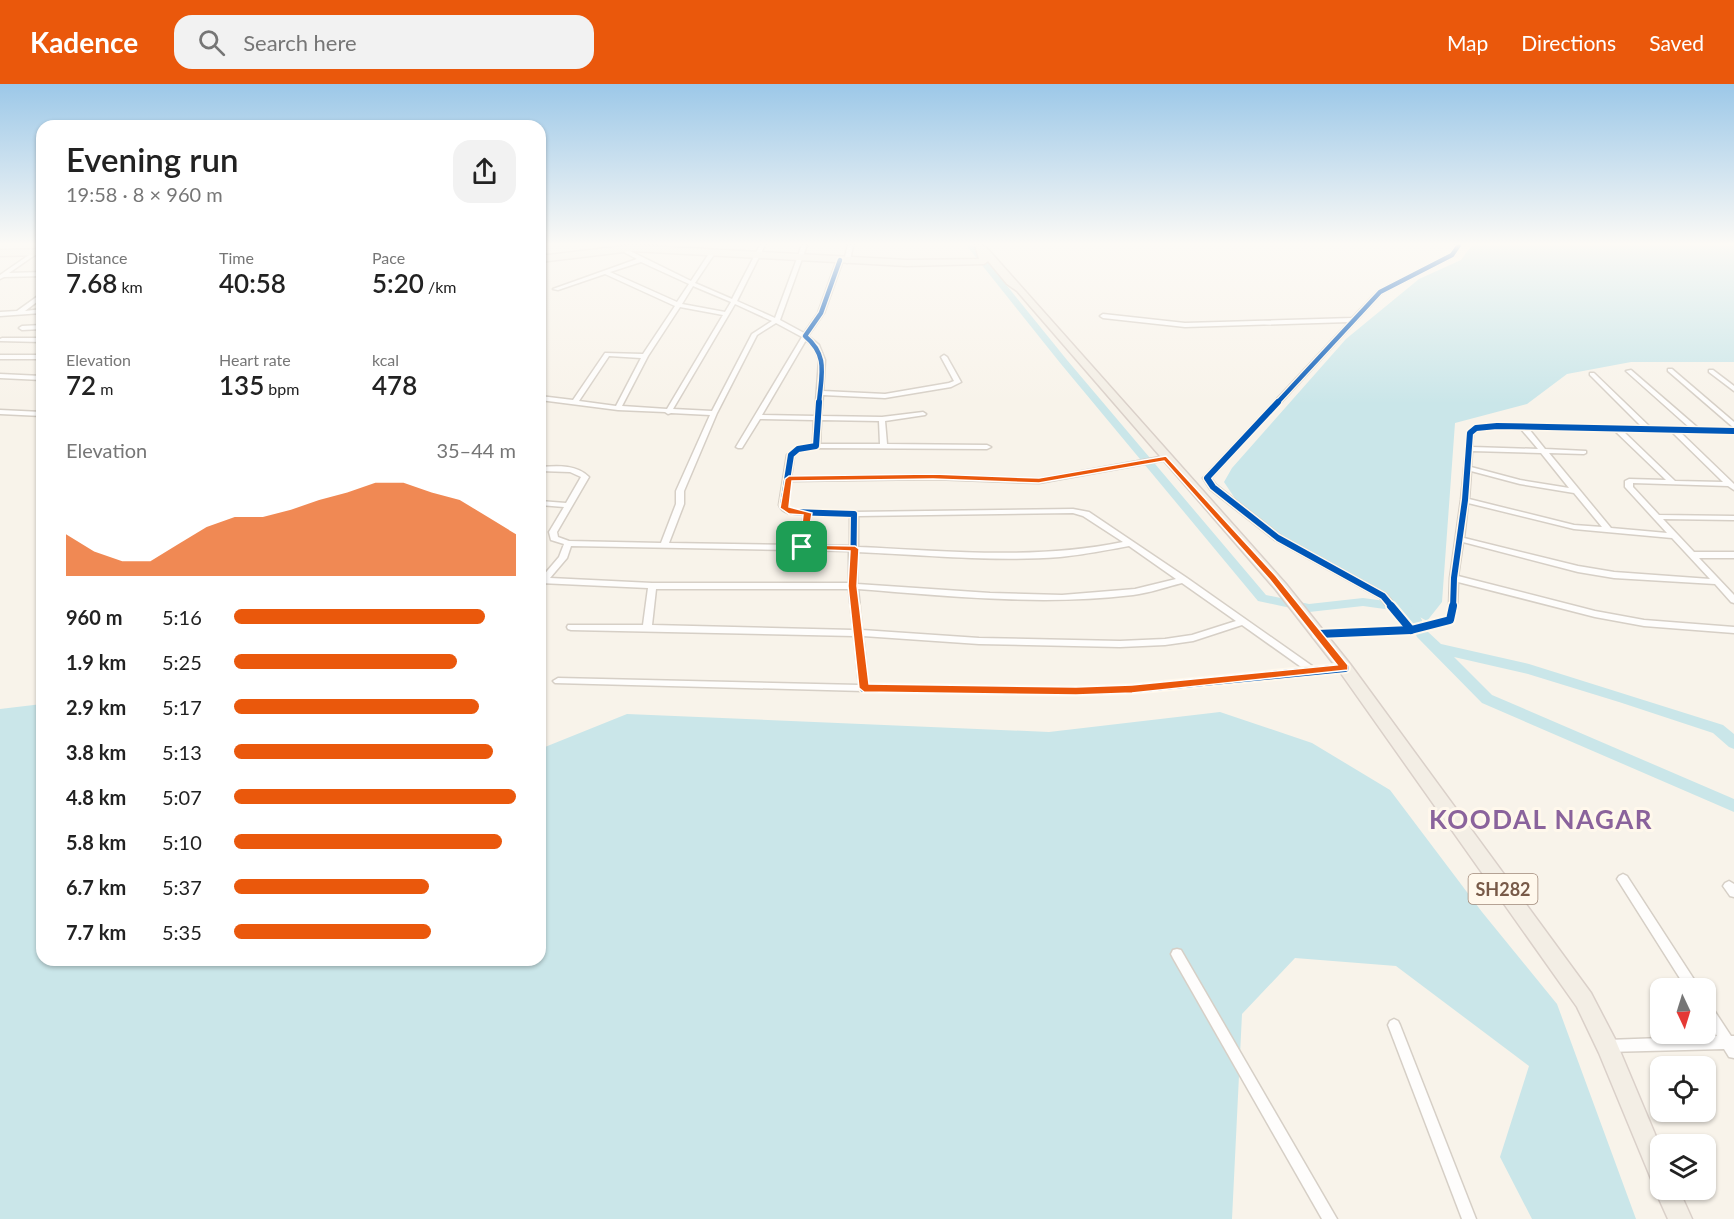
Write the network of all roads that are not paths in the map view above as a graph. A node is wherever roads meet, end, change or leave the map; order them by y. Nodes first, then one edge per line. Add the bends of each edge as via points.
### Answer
1 (662, 298) edge
2 (683, 298) edge
3 (727, 298) edge
4 (736, 298) edge
5 (786, 298) edge
6 (828, 298) edge
7 (1026, 298) edge
8 (1374, 298) edge
9 (36, 299) edge
10 (734, 301) junction
11 (678, 305) junction
12 (36, 311) edge
13 (18, 312) junction
14 (724, 313) junction
15 (0, 314) edge
16 (1103, 316) dead end
17 (777, 320) junction
18 (1354, 320) junction
19 (36, 327) edge
20 (22, 328) dead end
21 (805, 336) junction
22 (2, 340) dead end
23 (36, 340) edge
24 (645, 356) junction
25 (0, 357) edge
26 (36, 357) edge
27 (944, 357) dead end
28 (1670, 370) dead end
29 (1629, 371) dead end
30 (1711, 371) dead end
31 (1592, 374) dead end
32 (0, 376) edge
33 (36, 378) edge
34 (1734, 389) edge
35 (819, 393) junction
36 (546, 399) edge
37 (574, 403) junction
38 (618, 408) junction
39 (0, 412) edge
40 (668, 412) junction
41 (714, 413) junction
42 (36, 414) edge
43 (923, 414) dead end
44 (758, 417) junction
45 (818, 418) junction
46 (882, 418) junction
47 (1522, 426) junction
48 (1734, 428) edge
49 (1618, 430) junction
50 (1649, 430) junction
51 (1674, 430) junction
52 (1696, 430) junction
53 (816, 446) junction
54 (884, 446) junction
55 (740, 447) dead end
56 (987, 447) dead end
57 (1469, 449) junction
58 (1542, 451) junction
59 (1584, 452) dead end
60 (1165, 458) junction
61 (1467, 468) junction
62 (546, 470) edge
63 (789, 479) junction
64 (1674, 483) junction
65 (1732, 486) edge
66 (1576, 491) junction
67 (1465, 500) junction
68 (546, 503) edge
69 (567, 505) junction
70 (808, 513) junction
71 (854, 514) junction
72 (1657, 517) junction
73 (1734, 518) edge
74 (1609, 530) junction
75 (1674, 536) junction
76 (1460, 539) junction
77 (568, 543) junction
78 (1130, 543) junction
79 (664, 546) junction
80 (802, 547) junction
81 (855, 549) junction
82 (1694, 555) junction
83 (1734, 555) edge
84 (546, 576) edge
85 (1454, 578) junction
86 (546, 580) edge
87 (1184, 580) junction
88 (1718, 582) junction
89 (652, 586) junction
90 (853, 586) junction
91 (1734, 600) edge
92 (1241, 622) junction
93 (570, 627) dead end
94 (647, 628) junction
95 (1314, 629) junction
96 (1411, 630) junction
97 (1734, 630) edge
98 (856, 633) junction
99 (1345, 668) junction
100 (1311, 669) junction
101 (558, 681) dead end
102 (864, 688) junction
103 (1623, 879) dead end
104 (1177, 954) dead end
105 (1687, 978) edge
106 (1716, 1023) edge
107 (1394, 1025) dead end
108 (1607, 1046) junction
109 (1732, 1046) edge
110 (1650, 1149) edge
111 (1671, 1200) edge
112 (1330, 1219) edge
113 (1469, 1219) edge
114 (1680, 1219) edge

1 - 11 street
2 - 11 street
3 - 10 street
4 - 10 street
5 - 17 street
6 - 21 street
7 - 60 main road, SH282
8 - 18 street
9 - 13 street
10 - 14 street
10 - 17 street
11 - 14 street
11 - 24 street
12 - 13 street
13 - 15 street
14 - 40 street
16 - 18 street via 1185,325
17 - 21 street
17 - 41 street via 755,334
18 - 96 street via 1207,478 1213,487 1278,538 1383,596
19 - 20 street
21 - 35 street via 817,346 822,360
21 - 44 street
22 - 23 street
24 - 37 street via 607,354
24 - 38 street
25 - 26 street
27 - 35 street via 958,382 951,385 885,396
28 - 48 street
29 - 52 street
30 - 34 street
31 - 50 street
32 - 33 street
35 - 45 street
36 - 37 street
37 - 38 street
38 - 40 street
39 - 42 street
40 - 41 street
41 - 79 street via 680,491 680,504
43 - 46 street
44 - 45 street
44 - 55 street
45 - 46 street
45 - 53 street
46 - 54 street
47 - 49 street
47 - 57 street via 1476,428 1470,433
47 - 58 street
48 - 52 street
49 - 50 street
49 - 64 street
50 - 51 street
51 - 52 street
51 - 65 street
53 - 54 street
53 - 63 street via 794,452
54 - 56 street
57 - 58 street
57 - 61 street
58 - 59 street
58 - 66 street
60 - 63 street via 1039,481 940,477
60 - 95 main road, SH282
61 - 66 street
61 - 67 street
62 - 69 street via 582,473 585,477
63 - 70 street via 784,508
64 - 65 street
64 - 72 street via 1628,483
66 - 74 street
67 - 74 street via 1574,527
67 - 76 street
68 - 69 street
69 - 77 street via 554,538
70 - 71 street
70 - 80 street
71 - 78 street via 1073,511 1086,514
71 - 81 street
72 - 73 street
72 - 75 street
74 - 75 street
75 - 82 street
76 - 85 street
76 - 88 street via 1614,575
77 - 79 street
77 - 84 street via 563,558
78 - 81 street via 1074,554
78 - 87 street
79 - 80 street
80 - 81 street
81 - 90 street
82 - 83 street
82 - 88 street
85 - 96 street via 1450,620
85 - 97 street via 1595,614 1644,623
86 - 89 street
87 - 90 street via 1126,593 1062,598
87 - 92 street
88 - 91 street
89 - 90 street
89 - 94 street
90 - 98 street
92 - 98 street via 1193,638 1120,644
92 - 100 street
93 - 94 street
94 - 98 street
95 - 96 street
95 - 99 main road, SH282
98 - 102 street
99 - 100 street
99 - 108 main road, SH282 via 1584,1000
100 - 102 street via 1132,689
101 - 102 street
103 - 105 street
104 - 112 street
106 - 109 street
107 - 113 street
108 - 109 street
108 - 110 main road, SH282
111 - 114 main road

